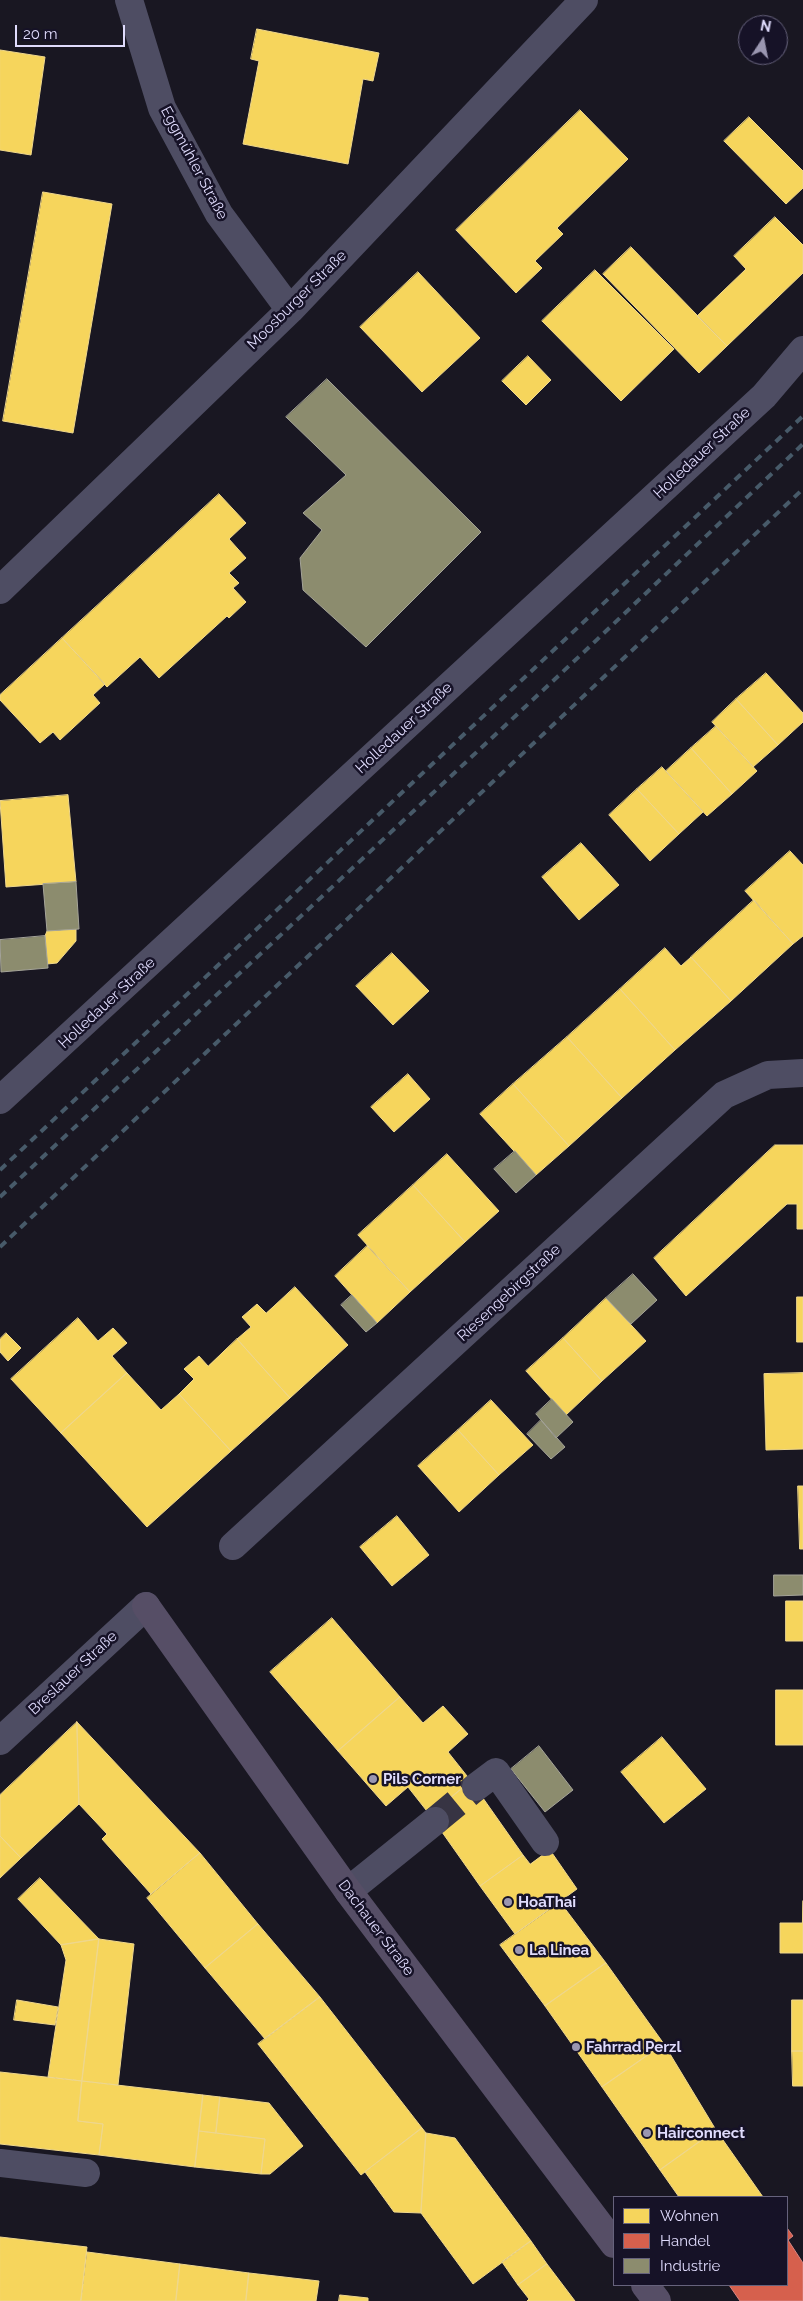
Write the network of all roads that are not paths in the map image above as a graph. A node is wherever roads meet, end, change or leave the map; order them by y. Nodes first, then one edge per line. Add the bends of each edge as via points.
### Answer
1 (129, 0) edge
2 (584, 0) edge
3 (290, 310) junction
4 (803, 350) edge
5 (0, 590) edge
6 (803, 1073) edge
7 (0, 1100) edge
8 (233, 1546) dead end
9 (146, 1606) joint
10 (0, 1742) edge
11 (476, 1787) tunnel mouth
12 (435, 1821) tunnel mouth
13 (546, 1842) dead end
14 (348, 1891) junction
15 (0, 2163) edge
16 (86, 2173) dead end
17 (613, 2243) edge
18 (646, 2286) edge
19 (657, 2301) edge

1 - 3 street, Eggmühler Straße via 162,108 219,214
2 - 3 street, Moosburger Straße
3 - 5 street, Moosburger Straße
4 - 7 street, Holledauer Straße via 764,396
6 - 8 street, Riesengebirgstraße via 768,1075 724,1095
9 - 10 street, Breslauer Straße
9 - 14 main road, Dachauer Straße
11 - 13 street via 496,1772
12 - 14 street
14 - 17 main road, Dachauer Straße
15 - 16 street
18 - 19 main road

